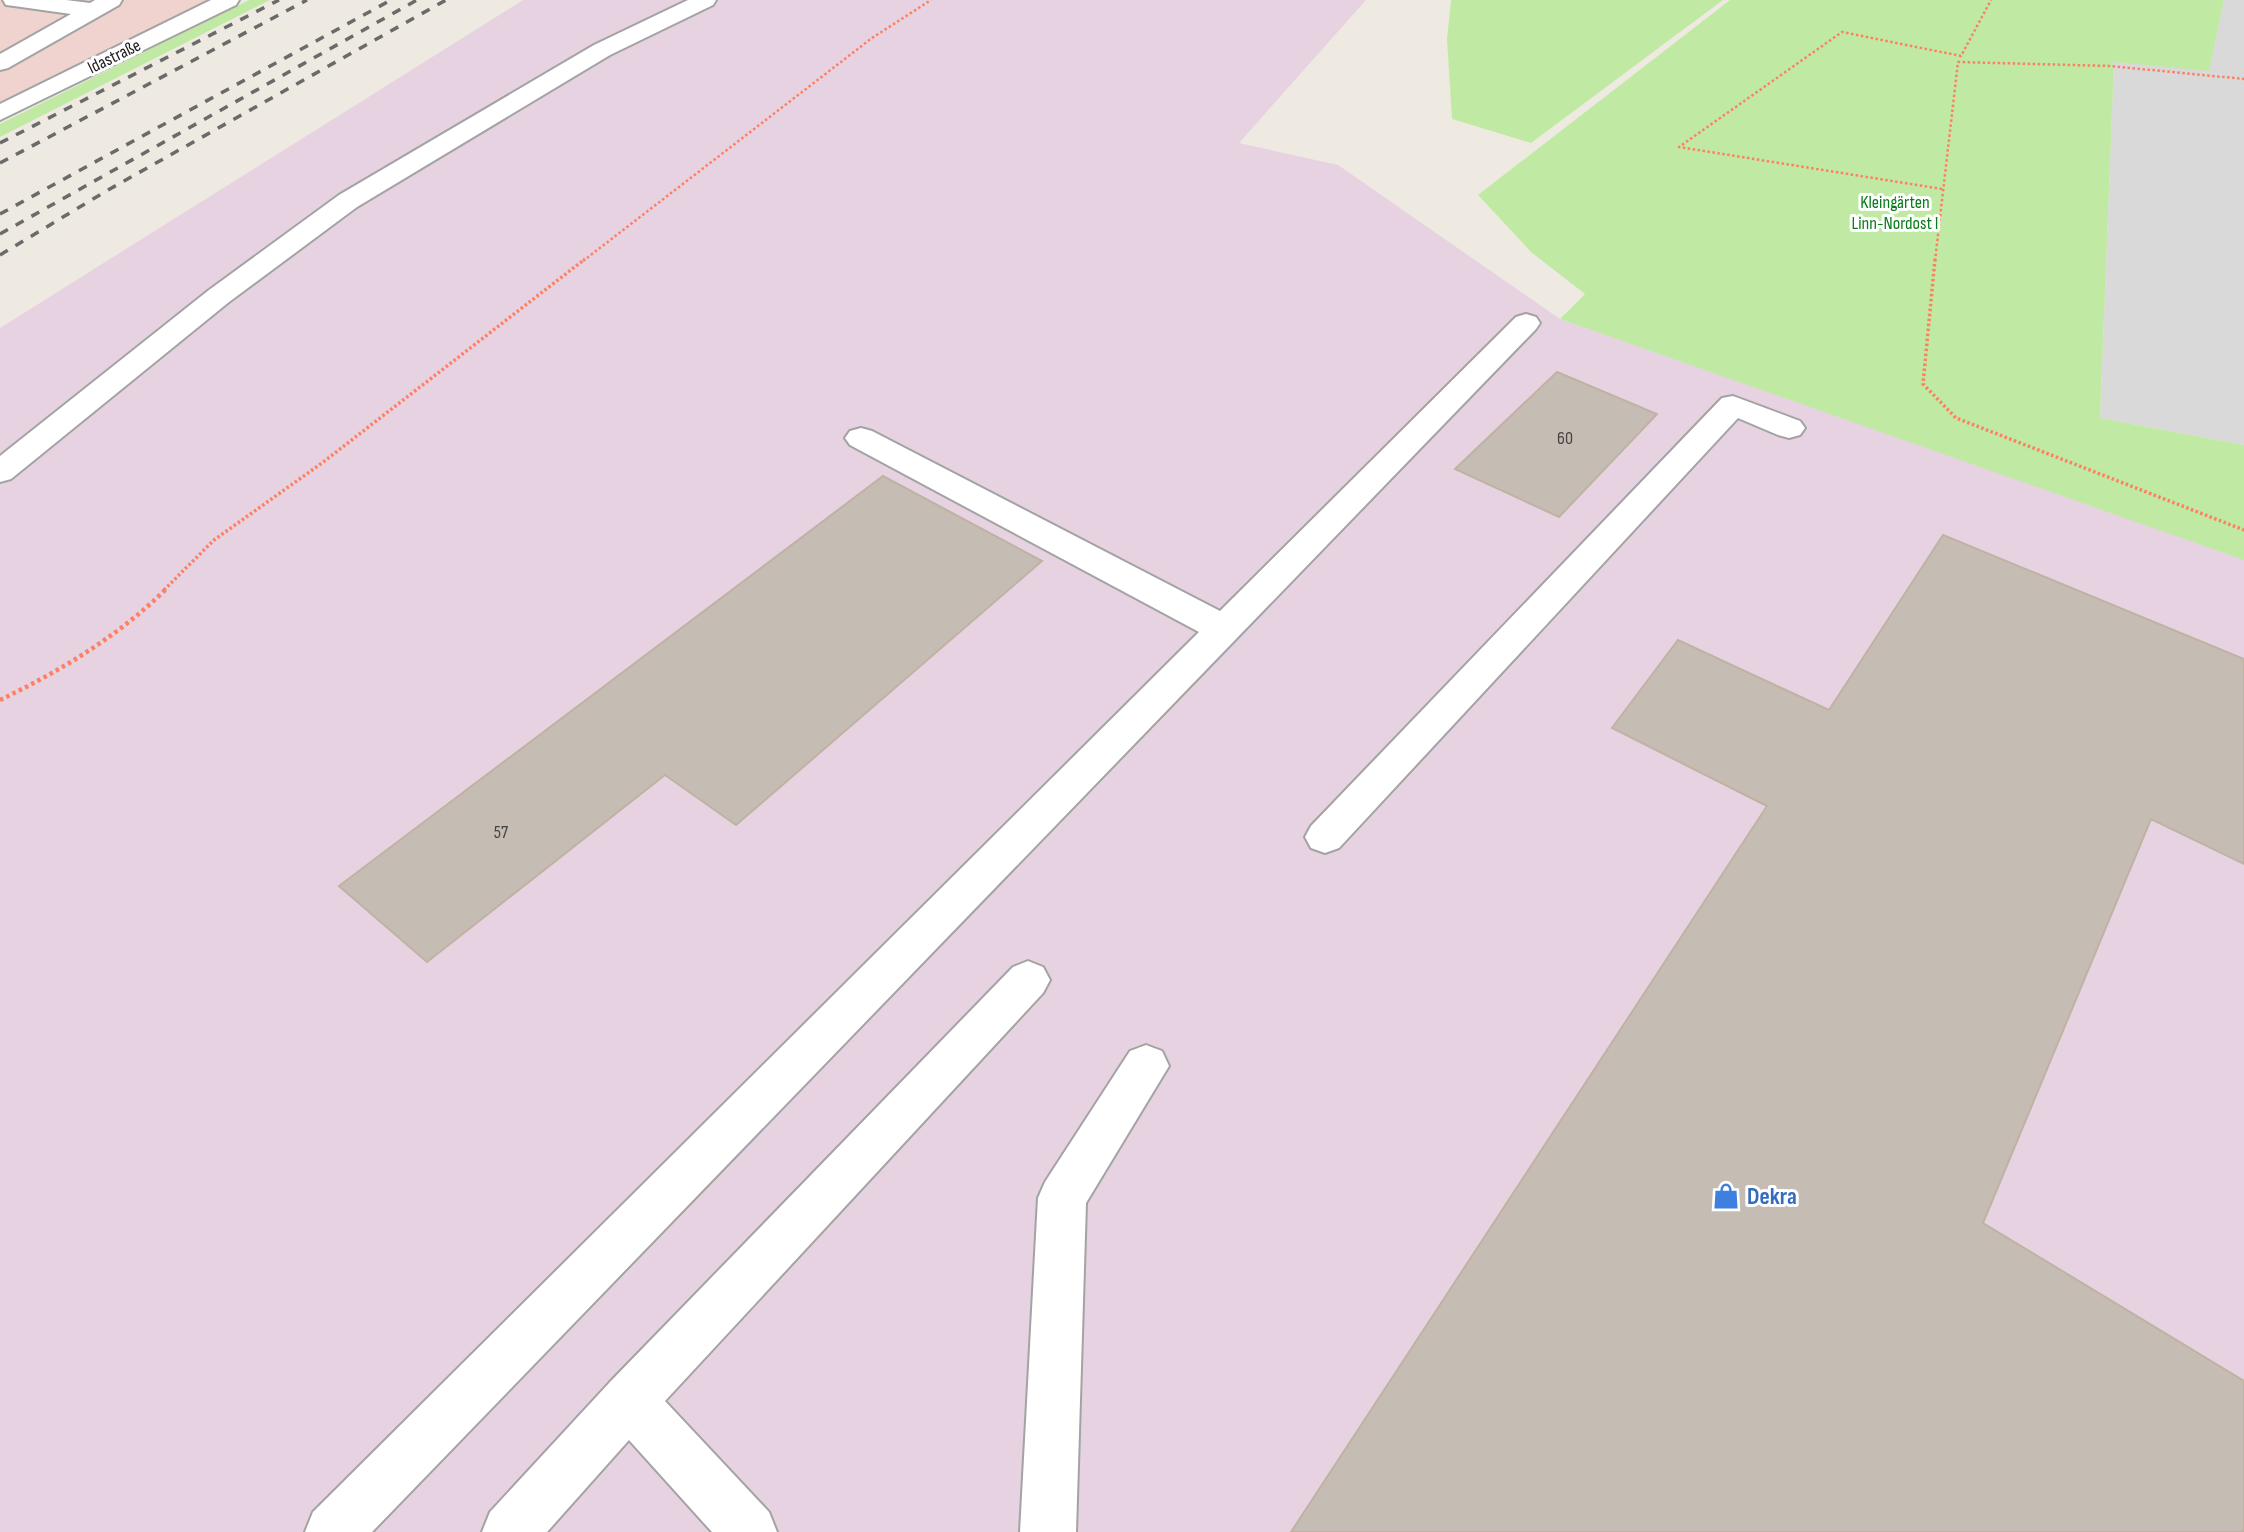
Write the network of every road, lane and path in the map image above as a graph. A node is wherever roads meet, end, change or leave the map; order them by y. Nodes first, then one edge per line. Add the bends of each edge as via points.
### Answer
1 (14, 0) edge
2 (228, 0) edge
3 (705, 0) edge
4 (931, 0) edge
5 (1991, 0) edge
6 (102, 5) edge
7 (1961, 56) junction
8 (1958, 62) junction
9 (0, 63) edge
10 (2244, 79) edge
11 (0, 113) edge
12 (1942, 189) junction
13 (1526, 323) dead end
14 (1789, 428) dead end
15 (861, 438) dead end
16 (0, 472) edge
17 (2244, 530) edge
18 (1224, 629) junction
19 (0, 700) edge
20 (1325, 837) dead end
21 (1028, 980) dead end
22 (1146, 1066) dead end
23 (629, 1401) junction
24 (333, 1532) edge
25 (510, 1532) edge
26 (749, 1532) edge
27 (1048, 1532) edge

1 - 6 street
2 - 11 street, Idastraße
3 - 16 street via 602,50 348,201 219,296
4 - 19 path via 872,38 322,463 214,540 145,610 55,673
5 - 7 path
6 - 9 street
7 - 8 path
7 - 12 path via 1842,32 1679,147
8 - 10 path via 2110,66
8 - 12 path
12 - 17 path via 1923,384 1956,418
13 - 18 street
14 - 20 street via 1733,405
15 - 18 street
18 - 24 street
21 - 23 street
22 - 27 street via 1062,1198
23 - 25 street
23 - 26 street

